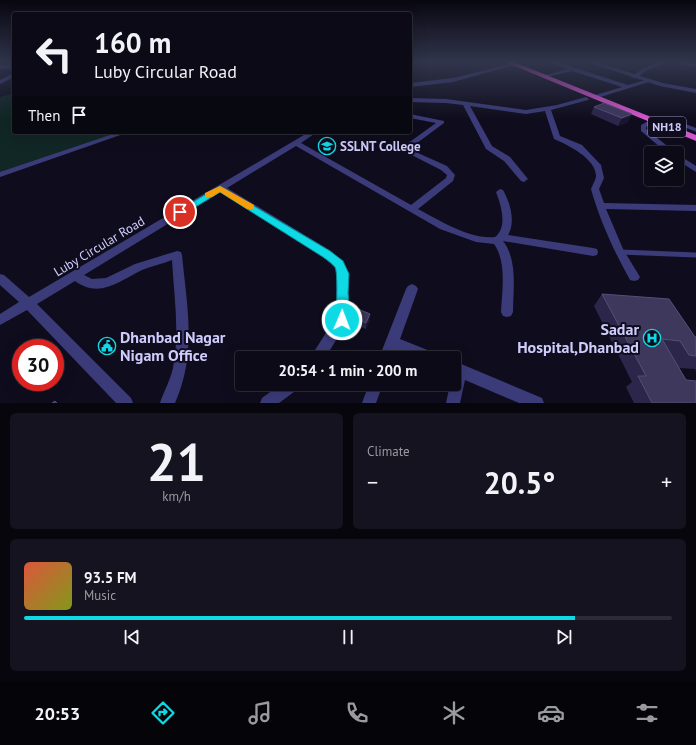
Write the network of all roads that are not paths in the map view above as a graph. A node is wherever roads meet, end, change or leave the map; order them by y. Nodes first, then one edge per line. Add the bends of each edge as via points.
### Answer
1 (450, 81) edge
2 (550, 81) edge
3 (553, 81) edge
4 (609, 81) edge
5 (649, 81) joint
6 (412, 85) edge
7 (628, 87) junction
8 (696, 91) edge
9 (591, 98) junction
10 (412, 100) edge
11 (465, 103) junction
12 (547, 109) junction
13 (412, 116) edge
14 (652, 121) junction
15 (675, 130) junction
16 (696, 130) edge
17 (120, 134) edge
18 (311, 134) edge
19 (696, 138) edge
20 (296, 143) junction
21 (663, 146) edge
22 (684, 161) edge
23 (696, 170) edge
24 (0, 175) edge
25 (524, 179) dead end
26 (220, 188) junction
27 (500, 192) dead end
28 (600, 206) junction
29 (696, 208) edge
30 (412, 209) junction
31 (499, 239) junction
32 (593, 252) dead end
33 (620, 252) junction
34 (696, 255) edge
35 (75, 275) junction
36 (634, 277) dead end
37 (0, 278) edge
38 (412, 289) dead end
39 (28, 303) junction
40 (507, 312) dead end
41 (0, 320) edge
42 (392, 342) junction
43 (322, 351) edge
44 (389, 351) edge
45 (413, 351) edge
46 (461, 371) edge
47 (283, 391) edge
48 (373, 391) edge
49 (454, 391) edge
50 (529, 401) edge
51 (126, 403) edge
52 (167, 403) edge
53 (267, 403) edge
54 (369, 403) edge
55 (453, 403) edge

1 - 6 street
2 - 9 highway, NH18
3 - 9 highway, NH18
4 - 7 street
5 - 7 street
5 - 8 street via 675,89
7 - 9 street
9 - 12 street
9 - 14 highway, NH18
10 - 11 street
11 - 12 street via 526,112
11 - 25 street via 489,147 507,159
12 - 28 street via 557,137 579,147 598,167 600,178 596,189
13 - 30 street via 442,122 404,149 444,168 451,175 450,179
14 - 15 highway, NH18
14 - 21 street via 643,126 643,130
15 - 16 lane via 686,126
15 - 19 highway, NH18
17 - 24 street
18 - 20 street, Luby Circular Road
20 - 26 street, Luby Circular Road
20 - 30 street
22 - 23 street
26 - 35 street, Luby Circular Road
26 - 43 street via 339,264 344,274 343,315
27 - 31 street via 505,204 507,221
28 - 29 street
28 - 33 street
30 - 31 street via 460,234 490,240
31 - 32 street
31 - 40 street via 506,261
33 - 34 lane
33 - 36 street
35 - 39 street, Luby Circular Road
35 - 52 street via 88,284 109,282 138,267 177,255 183,345 177,379
37 - 39 street
38 - 42 street
39 - 41 street, Luby Circular Road
39 - 51 street
42 - 44 street
42 - 45 street
46 - 50 street
47 - 53 street
48 - 54 street
49 - 55 street

